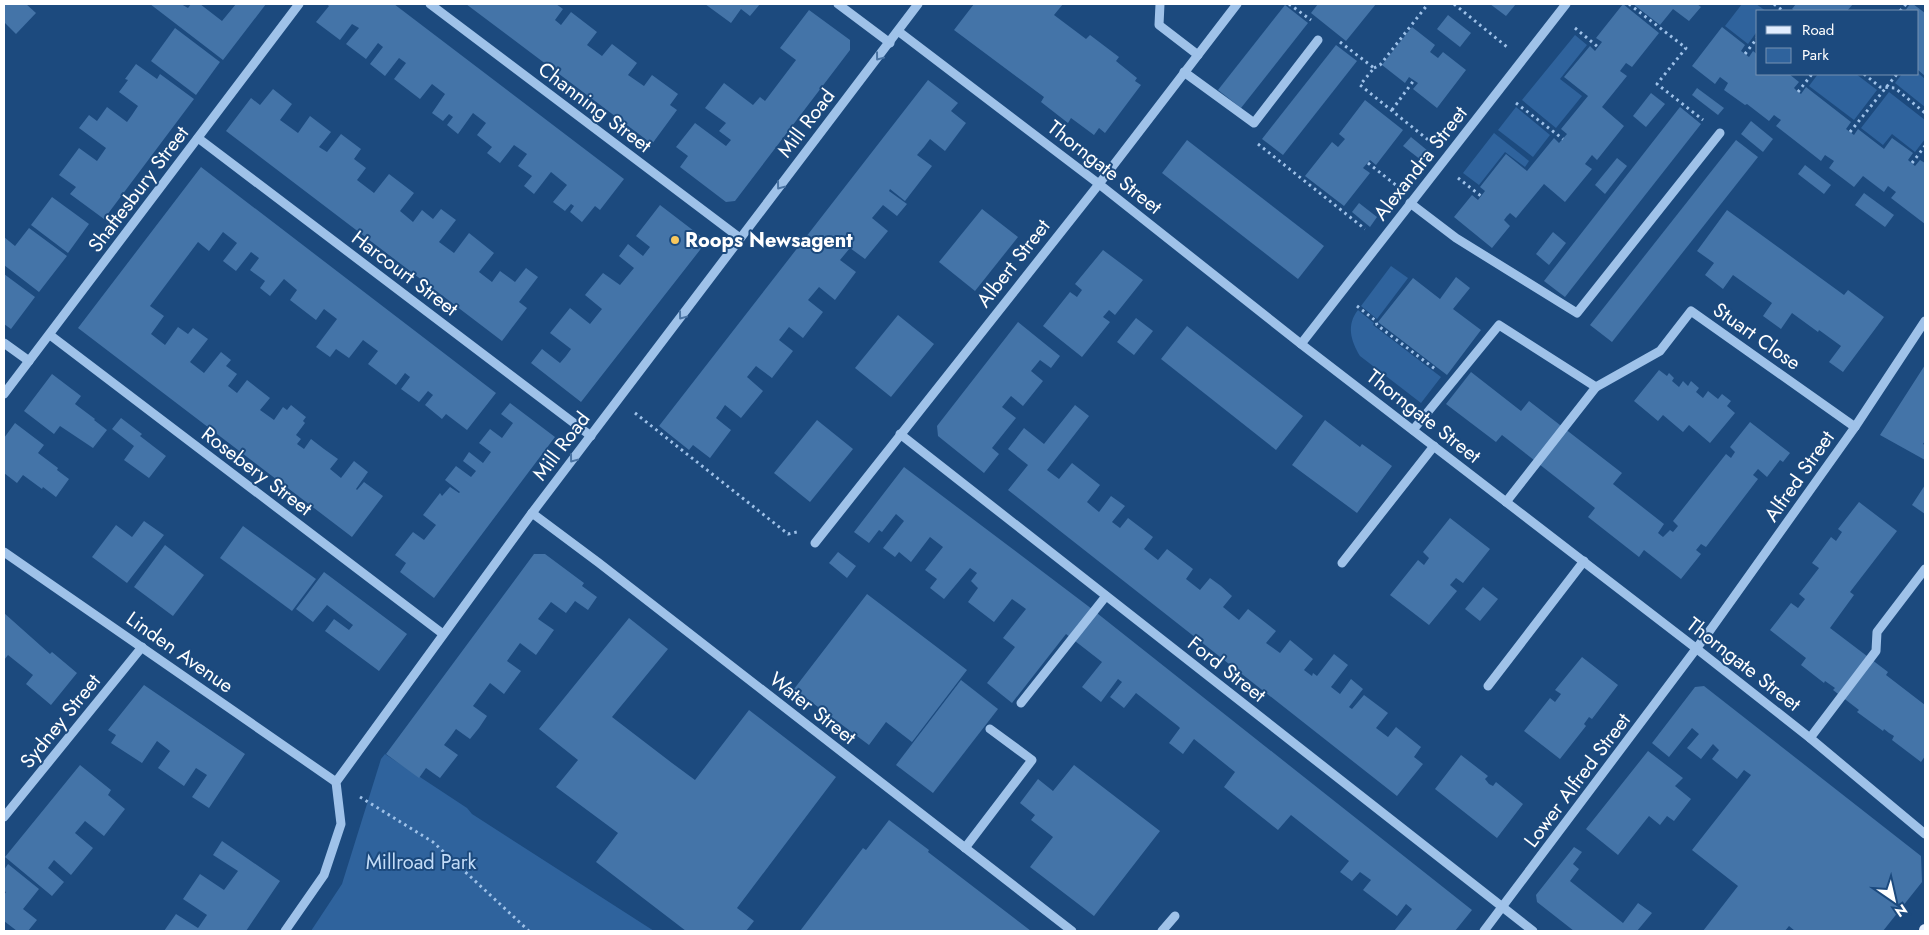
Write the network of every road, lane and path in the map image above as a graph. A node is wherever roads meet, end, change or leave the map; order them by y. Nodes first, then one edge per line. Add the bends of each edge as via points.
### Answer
1 (299, 4) edge
2 (430, 4) edge
3 (838, 4) edge
4 (918, 4) edge
5 (1160, 4) edge
6 (1236, 4) edge
7 (1289, 4) edge
8 (1428, 4) edge
9 (1454, 4) edge
10 (1566, 4) edge
11 (1629, 4) edge
12 (1774, 4) edge
13 (1780, 10) edge
14 (1558, 14) junction
15 (1312, 21) dead end
16 (898, 31) junction
17 (1335, 38) dead end
18 (1318, 40) dead end
19 (1756, 40) edge
20 (890, 43) junction
21 (1598, 47) dead end
22 (1745, 54) dead end
23 (1198, 55) junction
24 (1523, 60) junction
25 (1374, 68) junction
26 (1184, 72) junction
27 (1811, 75) edge
28 (1865, 75) edge
29 (1896, 75) edge
30 (1414, 80) dead end
31 (1886, 88) junction
32 (1499, 90) junction
33 (1798, 92) dead end
34 (1391, 110) junction
35 (1925, 113) edge
36 (1850, 132) dead end
37 (1720, 133) joint
38 (198, 138) junction
39 (1563, 139) dead end
40 (1256, 142) dead end
41 (1925, 146) edge
42 (1448, 156) junction
43 (1368, 163) dead end
44 (1912, 163) dead end
45 (1440, 164) junction
46 (1099, 184) junction
47 (1481, 196) dead end
48 (1412, 201) junction
49 (740, 238) junction
50 (1380, 241) junction
51 (1340, 294) junction
52 (1925, 321) edge
53 (50, 335) junction
54 (4, 343) edge
55 (1302, 344) junction
56 (29, 361) junction
57 (1452, 382) junction
58 (1596, 386) junction
59 (4, 394) edge
60 (618, 400) junction
61 (1855, 427) junction
62 (1413, 430) junction
63 (900, 434) junction
64 (591, 436) junction
65 (1434, 446) junction
66 (1506, 502) junction
67 (532, 513) junction
68 (815, 543) joint
69 (4, 552) edge
70 (1584, 562) junction
71 (1342, 563) dead end
72 (1925, 569) edge
73 (1106, 596) junction
74 (442, 634) junction
75 (142, 647) junction
76 (1697, 649) junction
77 (1488, 686) dead end
78 (1021, 703) dead end
79 (990, 729) dead end
80 (1810, 738) junction
81 (336, 782) junction
82 (4, 817) edge
83 (1925, 834) edge
84 (965, 848) junction
85 (1502, 908) junction
86 (1175, 916) dead end
87 (285, 931) edge
88 (529, 931) edge
89 (1072, 931) edge
90 (1162, 931) edge
91 (1484, 931) edge
92 (1533, 931) edge

1 - 38 street, Shaftesbury Street
2 - 49 street, Channing Street
3 - 20 street
4 - 16 street, Mill Road
5 - 23 street via 1159,26
6 - 23 street, Albert Street
7 - 15 path
8 - 25 path via 1380,65
9 - 24 path
10 - 14 street, Alexandra Street
11 - 37 path via 1686,48 1657,84
12 - 13 path
14 - 21 path
14 - 24 street, Alexandra Street
16 - 20 street, Mill Road
16 - 46 street, Thorngate Street
17 - 25 path
18 - 26 street via 1254,123
19 - 22 path
20 -> 49 street, Mill Road
23 - 26 street, Albert Street
24 - 32 street, Alexandra Street
25 - 34 path via 1360,85
26 - 46 street, Albert Street
27 - 33 path
28 - 31 path
29 - 31 path
30 - 34 path
31 - 35 path via 1895,88
31 - 36 path
32 - 39 path
32 - 42 street, Alexandra Street
34 - 42 path
37 - 48 street via 1577,313 1456,238
38 - 53 street, Shaftesbury Street
38 - 64 street, Harcourt Street
40 - 50 path
41 - 44 path
42 - 45 street, Alexandra Street
43 - 48 path
45 - 47 path
45 - 48 street, Alexandra Street
46 - 55 street, Thorngate Street
46 - 63 street, Albert Street
48 - 50 street, Alexandra Street
49 -> 60 street, Mill Road
50 - 51 street, Alexandra Street
51 - 55 street, Alexandra Street
51 - 57 path
52 - 61 street, Alfred Street
53 - 56 street, Shaftesbury Street
53 - 74 street, Rosebery Street
54 - 56 street
55 - 62 street, Thorngate Street
56 - 59 street, Shaftesbury Street
57 - 58 street via 1499,324
57 - 62 street
58 - 61 street, Stuart Close via 1660,351 1691,311
58 - 66 street
60 - 64 street, Mill Road
60 - 68 path via 788,534 802,531
61 - 76 street, Alfred Street
62 - 65 street, Thorngate Street
63 - 68 street, Albert Street
63 - 73 street, Ford Street
64 -> 67 street, Mill Road
65 - 66 street, Thorngate Street
65 - 71 street
66 - 70 street, Thorngate Street
67 - 74 street, Mill Road
67 - 84 street, Water Street
69 - 75 street, Linden Avenue
70 - 76 street, Thorngate Street
70 - 77 street
72 - 80 street via 1877,632 1876,650
73 - 78 street
73 - 85 street, Ford Street
74 - 81 street, Mill Road
75 - 81 street, Linden Avenue
75 - 82 street, Sydney Street
76 - 80 street, Thorngate Street
76 - 85 street, Lower Alfred Street
79 - 84 street via 1032,760
80 - 83 street, Thorngate Street
81 - 87 street via 341,824 324,875
81 - 88 path via 433,842
84 - 89 street, Water Street
85 - 91 street, Lower Alfred Street
85 - 92 street, Ford Street
86 - 90 street

